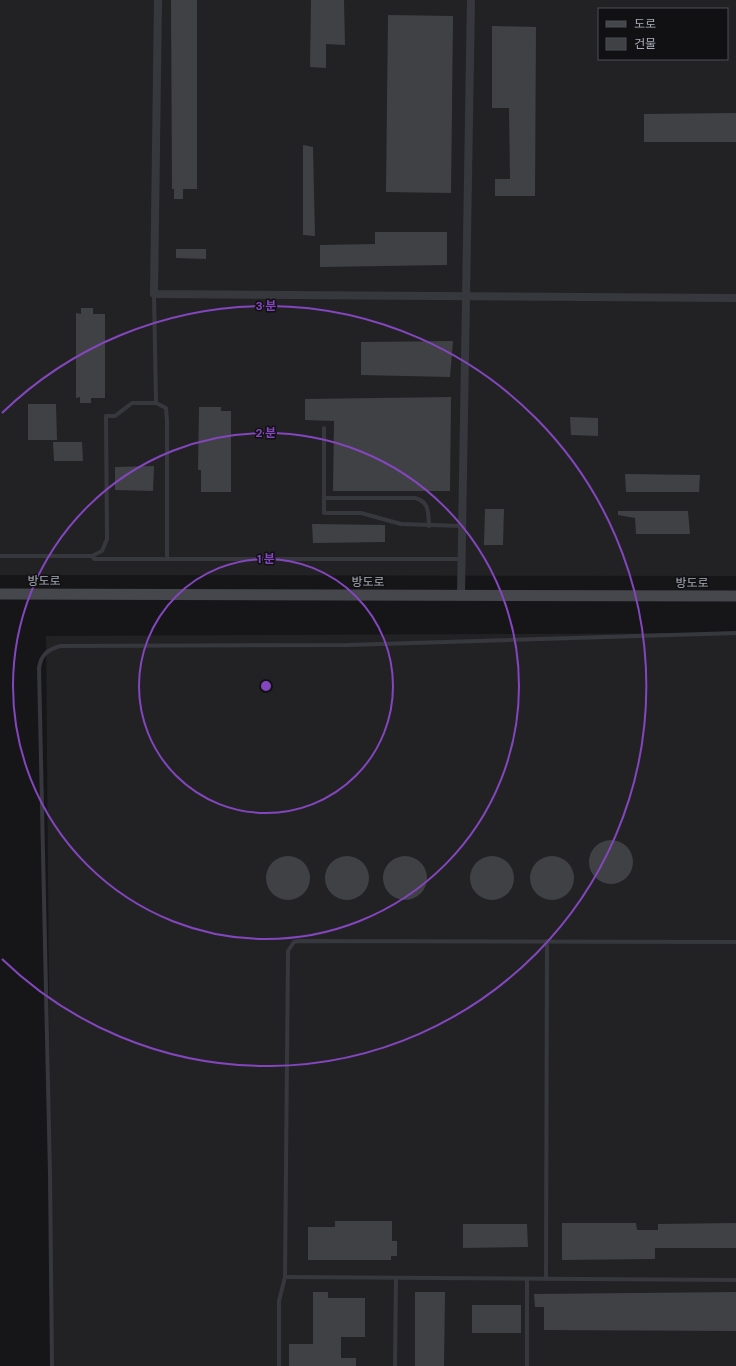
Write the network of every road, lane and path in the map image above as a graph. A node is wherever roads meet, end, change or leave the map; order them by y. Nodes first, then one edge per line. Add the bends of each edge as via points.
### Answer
1 (158, 0) edge
2 (471, 0) edge
3 (154, 294) junction
4 (466, 296) junction
5 (736, 298) edge
6 (156, 403) junction
7 (324, 428) dead end
8 (324, 498) junction
9 (429, 526) junction
10 (462, 526) junction
11 (0, 556) edge
12 (92, 556) junction
13 (167, 559) junction
14 (462, 559) junction
15 (0, 594) edge
16 (461, 595) junction
17 (736, 596) edge
18 (736, 632) edge
19 (547, 942) junction
20 (736, 942) edge
21 (285, 1277) junction
22 (396, 1278) junction
23 (527, 1279) junction
24 (546, 1279) junction
25 (736, 1280) edge
26 (52, 1366) edge
27 (280, 1366) edge
28 (395, 1366) edge
29 (527, 1366) edge

1 - 3 street
2 - 4 street
3 - 4 street
3 - 6 lane
4 - 5 street
4 - 10 street
6 - 12 lane via 132,403 115,416 106,416 107,538 102,551
6 - 13 lane via 166,408 167,421
7 - 8 lane
8 - 9 lane via 324,513 361,513 401,524
8 - 9 lane via 423,500 428,511
9 - 10 lane
10 - 14 street
11 - 12 lane
12 - 13 lane via 94,559
13 - 14 lane
14 - 16 street
15 - 16 street, 방도로
16 - 17 street, 방도로
18 - 26 lane via 348,645 60,646 44,654 39,668
19 - 20 lane
19 - 21 lane via 298,941 291,946 288,951
19 - 24 lane
21 - 22 lane
21 - 27 lane via 280,1301
22 - 23 lane
22 - 28 lane
23 - 24 lane
23 - 29 lane
24 - 25 lane

